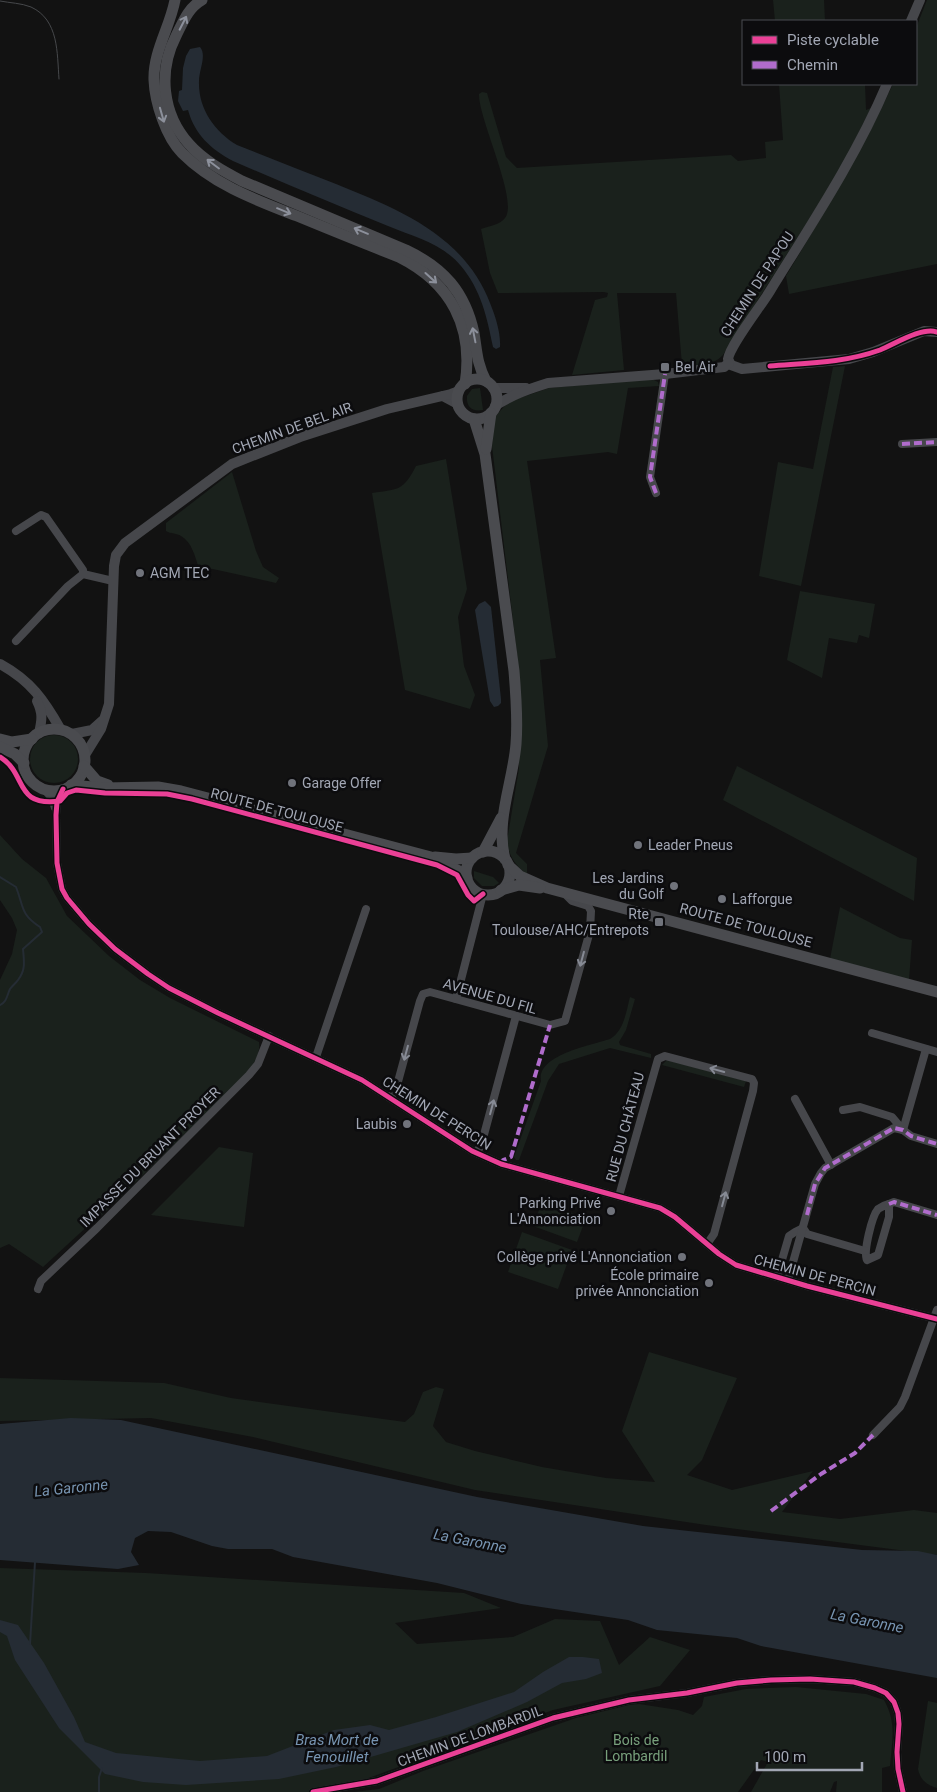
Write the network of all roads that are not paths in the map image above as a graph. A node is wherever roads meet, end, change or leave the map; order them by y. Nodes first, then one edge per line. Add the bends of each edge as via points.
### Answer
1 (175, 0) edge
2 (202, 0) edge
3 (920, 0) edge
4 (912, 20) edge
5 (887, 85) edge
6 (937, 332) edge
7 (729, 363) junction
8 (666, 374) junction
9 (490, 384) junction
10 (462, 387) junction
11 (530, 388) junction
12 (443, 396) junction
13 (458, 404) junction
14 (493, 410) junction
15 (474, 419) junction
16 (937, 442) edge
17 (902, 444) dead end
18 (485, 454) junction
19 (656, 493) dead end
20 (16, 531) dead end
21 (83, 574) junction
22 (113, 581) junction
23 (16, 641) dead end
24 (0, 664) edge
25 (22, 679) junction
26 (104, 719) junction
27 (61, 730) junction
28 (72, 734) junction
29 (35, 736) junction
30 (0, 739) edge
31 (0, 747) edge
32 (84, 760) junction
33 (24, 763) junction
34 (67, 787) junction
35 (114, 787) junction
36 (44, 789) junction
37 (504, 812) junction
38 (56, 815) junction
39 (483, 852) junction
40 (431, 857) junction
41 (472, 858) junction
42 (507, 862) junction
43 (467, 878) junction
44 (547, 888) junction
45 (500, 890) junction
46 (564, 892) junction
47 (483, 894) junction
48 (366, 909) dead end
49 (937, 992) edge
50 (456, 999) junction
51 (516, 1016) junction
52 (872, 1033) dead end
53 (269, 1036) junction
54 (926, 1049) junction
55 (937, 1052) edge
56 (316, 1057) junction
57 (390, 1098) junction
58 (795, 1099) dead end
59 (843, 1110) dead end
60 (903, 1130) junction
61 (937, 1144) edge
62 (478, 1153) junction
63 (831, 1165) junction
64 (619, 1196) junction
65 (889, 1204) junction
66 (937, 1215) edge
67 (803, 1228) junction
68 (707, 1244) junction
69 (865, 1251) junction
70 (778, 1277) junction
71 (788, 1280) junction
72 (38, 1289) dead end
73 (936, 1316) edge
74 (874, 1435) dead end
75 (313, 1792) edge
76 (903, 1792) edge

1 -> 10 main road via 156,59 154,79 165,127 181,152 211,177 238,192 399,257 431,277 445,292 460,320 468,366
9 -> 2 main road via 479,368 463,300 453,284 437,269 406,250 242,181 216,167 188,143 173,120 166,95 165,66 188,12
3 - 4 street
5 - 7 street, CHEMIN DE PAPOU via 855,152 733,346 728,356
6 - 7 street via 924,331 849,359 742,369
7 - 8 street via 724,367
8 - 11 street via 548,383
8 - 19 street via 650,476
9 - 10 main road via 477,379
9 - 11 street
9 - 14 main road via 497,397
10 - 12 street, CHEMIN DE BEL AIR
10 - 13 main road
11 - 14 street via 504,400
12 - 13 street
12 - 22 street, CHEMIN DE BEL AIR via 387,409 300,437 232,464 125,543 116,555
13 - 15 main road via 462,412
14 - 15 main road via 483,418
14 - 18 main road
15 - 18 main road
16 - 17 street
18 - 37 main road via 516,696 516,745
20 - 21 street via 41,515 46,517
21 - 22 street
21 - 23 street
22 - 26 street, CHEMIN DE BEL AIR via 110,704
24 - 25 street
25 - 27 street via 34,689
25 - 29 street via 41,709 42,719
26 - 28 street via 92,730
26 - 32 street, CHEMIN DE BEL AIR
27 - 28 main road
27 - 29 main road via 49,729
28 - 32 main road via 80,743
29 - 30 main road via 21,741
29 - 33 main road via 25,750
31 - 33 main road
32 - 34 main road via 80,777
32 - 35 main road, ROUTE DE TOULOUSE via 97,780
33 - 36 main road via 27,774
34 - 35 main road, ROUTE DE TOULOUSE
34 - 36 main road
34 - 38 street, CHEMIN DE PERCIN via 57,802
35 - 40 main road, ROUTE DE TOULOUSE via 158,787 181,791
36 - 38 street, CHEMIN DE PERCIN via 52,798
37 - 39 main road
37 - 42 main road via 501,839
38 - 53 street, CHEMIN DE PERCIN via 59,878 67,898 89,924 148,974
39 - 41 main road
39 - 42 main road via 495,852
40 - 41 main road, ROUTE DE TOULOUSE
40 - 43 main road, ROUTE DE TOULOUSE
41 - 43 main road
42 - 44 main road, ROUTE DE TOULOUSE via 520,876
42 - 45 main road via 509,879
43 - 47 main road via 472,887
44 - 45 main road, ROUTE DE TOULOUSE via 519,886
44 - 46 main road, ROUTE DE TOULOUSE
45 - 47 main road
46 - 49 main road, ROUTE DE TOULOUSE
46 -> 51 street, AVENUE DU FIL via 572,901 592,910 590,931 565,1021 550,1025
47 - 50 street
48 - 56 street
50 - 51 street, AVENUE DU FIL
50 -> 57 street, AVENUE DU FIL via 430,992 423,994 396,1089
62 -> 51 street
52 - 54 street
53 - 56 street, CHEMIN DE PERCIN
53 - 72 street, IMPASSE DU BRUANT PROYER via 258,1064 249,1075 41,1281
54 - 55 street
54 - 60 street
56 - 57 street, CHEMIN DE PERCIN
57 - 62 street, CHEMIN DE PERCIN
58 - 63 street
59 - 60 street via 860,1107 892,1118
60 - 61 street via 911,1136
60 - 63 street via 894,1128
62 - 64 street, CHEMIN DE PERCIN via 501,1164
63 - 67 street via 818,1178
64 - 68 street, CHEMIN DE PERCIN via 670,1213
68 -> 64 street, RUE DU CHÂTEAU via 714,1234 753,1091 752,1079 666,1056 658,1059
65 - 66 street via 894,1202
65 - 69 street via 879,1208
65 - 69 street via 889,1217 878,1255 867,1260
67 - 69 street via 806,1234
67 - 70 street via 789,1236
67 - 71 street
68 - 70 street, CHEMIN DE PERCIN via 736,1264
70 - 71 street, CHEMIN DE PERCIN
71 - 73 street, CHEMIN DE PERCIN
73 - 74 street via 902,1402
75 - 76 street, CHEMIN DE LOMBARDIL via 377,1781 553,1718 629,1700 771,1680 854,1682 886,1693 894,1702 900,1724 897,1752

